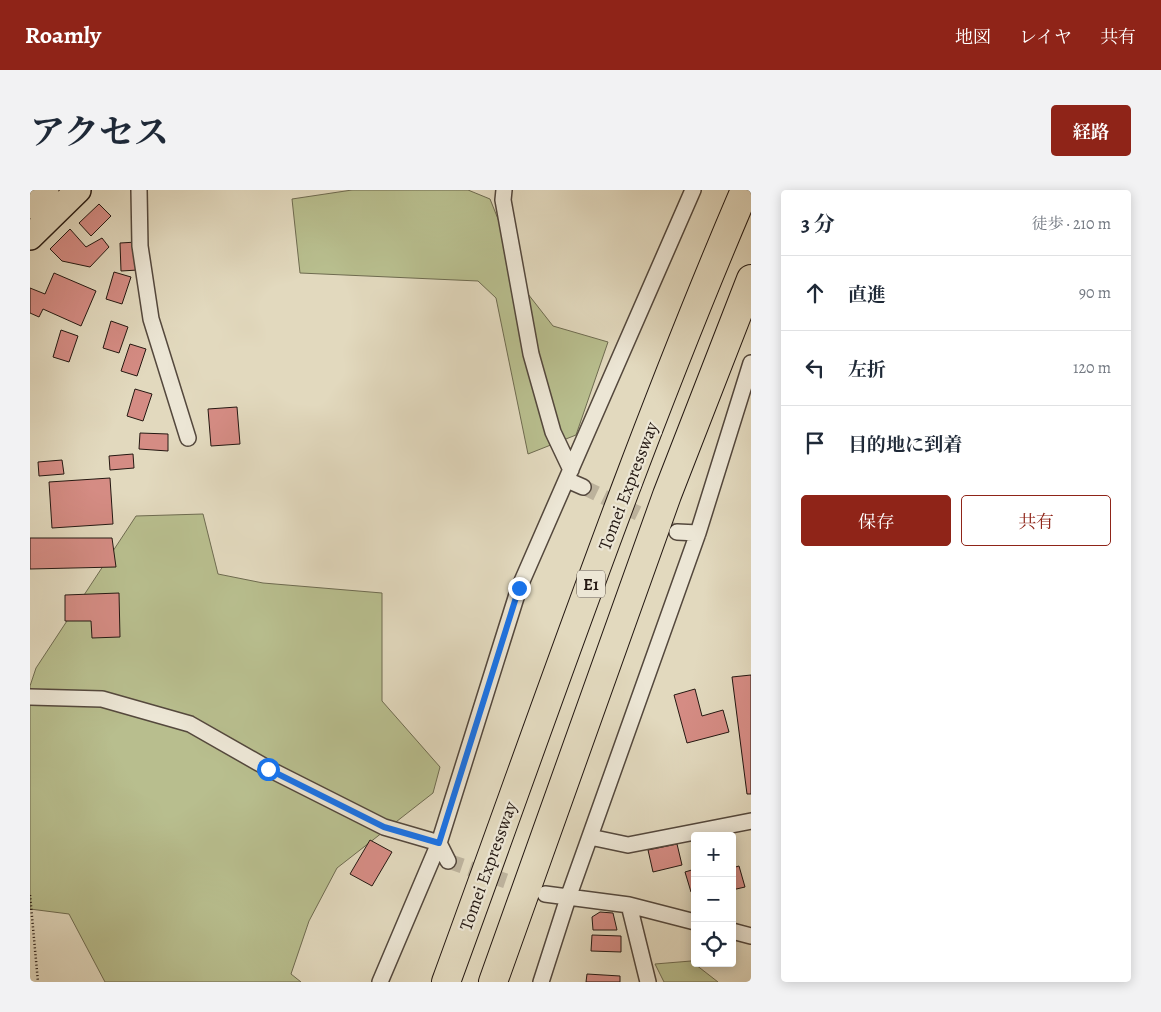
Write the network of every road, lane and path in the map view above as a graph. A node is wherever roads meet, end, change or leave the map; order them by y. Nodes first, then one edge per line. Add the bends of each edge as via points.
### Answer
1 (46, 190) edge
2 (78, 190) edge
3 (139, 190) edge
4 (504, 190) edge
5 (693, 190) edge
6 (745, 190) edge
7 (30, 206) edge
8 (30, 237) edge
9 (751, 279) edge
10 (751, 363) edge
11 (747, 383) edge
12 (188, 438) dead end
13 (569, 475) junction
14 (583, 487) tunnel mouth
15 (677, 532) tunnel mouth
16 (698, 533) junction
17 (30, 697) edge
18 (751, 821) edge
19 (590, 837) junction
20 (439, 843) junction
21 (448, 862) dead end
22 (545, 894) tunnel mouth
23 (30, 895) edge
24 (568, 898) junction
25 (629, 905) junction
26 (691, 921) edge
27 (736, 932) edge
28 (751, 936) edge
29 (38, 982) edge
30 (380, 982) edge
31 (446, 982) edge
32 (492, 982) edge
33 (541, 982) edge
34 (648, 982) edge

1 - 7 highway
2 - 8 highway
3 - 12 street via 140,246 151,319
4 - 13 street via 503,200 532,354 553,432
5 - 13 street
6 - 31 highway, Tomei Expressway / E1 via 638,460
9 - 32 highway, E1 via 668,495
10 - 11 street
11 - 16 street
13 - 14 street
13 - 20 street via 519,588
15 - 16 street
16 - 19 street
17 - 20 street via 102,698 190,724 268,769 384,827
18 - 19 street via 628,845
19 - 24 street
20 - 21 street
20 - 30 street
22 - 24 street
23 - 29 path
24 - 25 street
24 - 33 street
25 - 26 street
25 - 34 street
27 - 28 street

